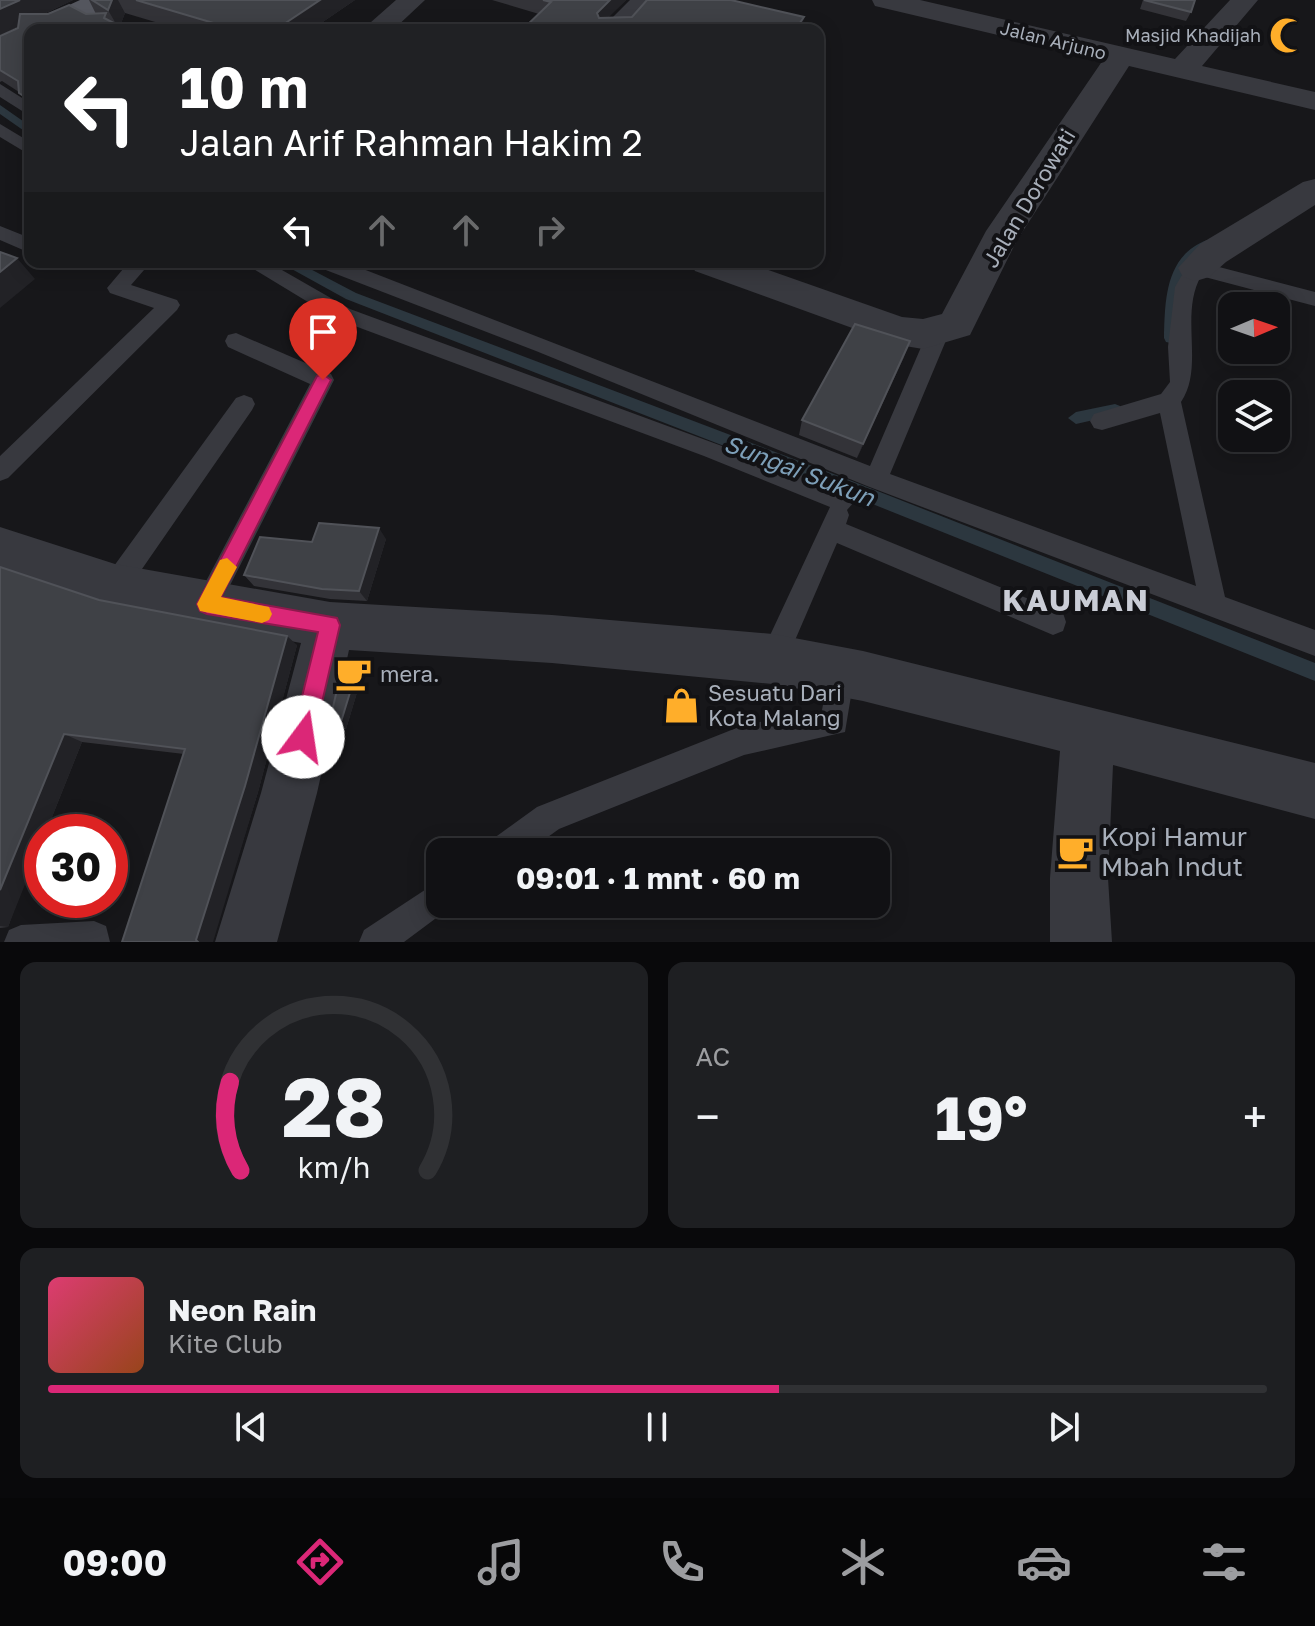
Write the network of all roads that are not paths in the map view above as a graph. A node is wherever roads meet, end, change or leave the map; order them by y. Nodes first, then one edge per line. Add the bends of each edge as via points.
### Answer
1 (412, 0) edge
2 (646, 0) edge
3 (885, 0) edge
4 (1245, 0) edge
5 (89, 10) edge
6 (56, 24) edge
7 (383, 24) edge
8 (620, 24) edge
9 (1120, 57) junction
10 (1181, 71) junction
11 (0, 89) edge
12 (1315, 101) edge
13 (24, 107) edge
14 (0, 129) edge
15 (24, 146) edge
16 (1315, 190) edge
17 (0, 232) edge
18 (24, 243) edge
19 (135, 268) edge
20 (262, 268) edge
21 (341, 268) edge
22 (725, 268) edge
23 (1196, 268) junction
24 (1315, 299) edge
25 (939, 331) junction
26 (236, 341) dead end
27 (1169, 401) junction
28 (244, 404) dead end
29 (1102, 421) dead end
30 (0, 471) edge
31 (867, 476) junction
32 (843, 501) junction
33 (831, 529) junction
34 (0, 548) edge
35 (115, 586) junction
36 (1213, 602) junction
37 (207, 604) junction
38 (1053, 622) dead end
39 (330, 625) junction
40 (1315, 643) edge
41 (773, 659) junction
42 (841, 672) junction
43 (1088, 731) junction
44 (1315, 791) edge
45 (520, 838) edge
46 (426, 906) edge
47 (21, 942) edge
48 (93, 942) edge
49 (246, 942) edge
50 (376, 942) edge
51 (1081, 942) edge

1 - 7 street
2 - 8 street
3 - 9 street, Jalan Arjuno
4 - 10 street
5 - 6 main road
9 - 10 street, Jalan Arjuno
9 - 25 street, Jalan Dorowati via 999,240 963,317
10 - 12 street, Jalan Arjuno
11 - 13 lane
14 - 15 lane
16 - 23 street
17 - 18 lane
19 - 30 lane via 117,288 170,305
20 - 32 lane via 343,314
21 - 31 lane
22 - 25 street via 899,331
23 - 24 lane
23 - 27 lane via 1185,287 1181,384
25 - 31 lane
26 - 37 lane via 323,380
27 - 29 lane
27 - 36 lane
28 - 35 lane
31 - 32 lane
31 - 36 lane
32 - 33 lane
33 - 38 lane
33 - 41 lane
34 - 35 street
35 - 37 street
36 - 40 lane
37 - 39 street
39 - 41 street
39 - 49 street
41 - 42 street
42 - 43 street
42 - 45 lane via 835,722 744,740 548,818
43 - 44 street
43 - 51 street via 1079,878
46 - 50 lane
47 - 48 lane via 94,938

